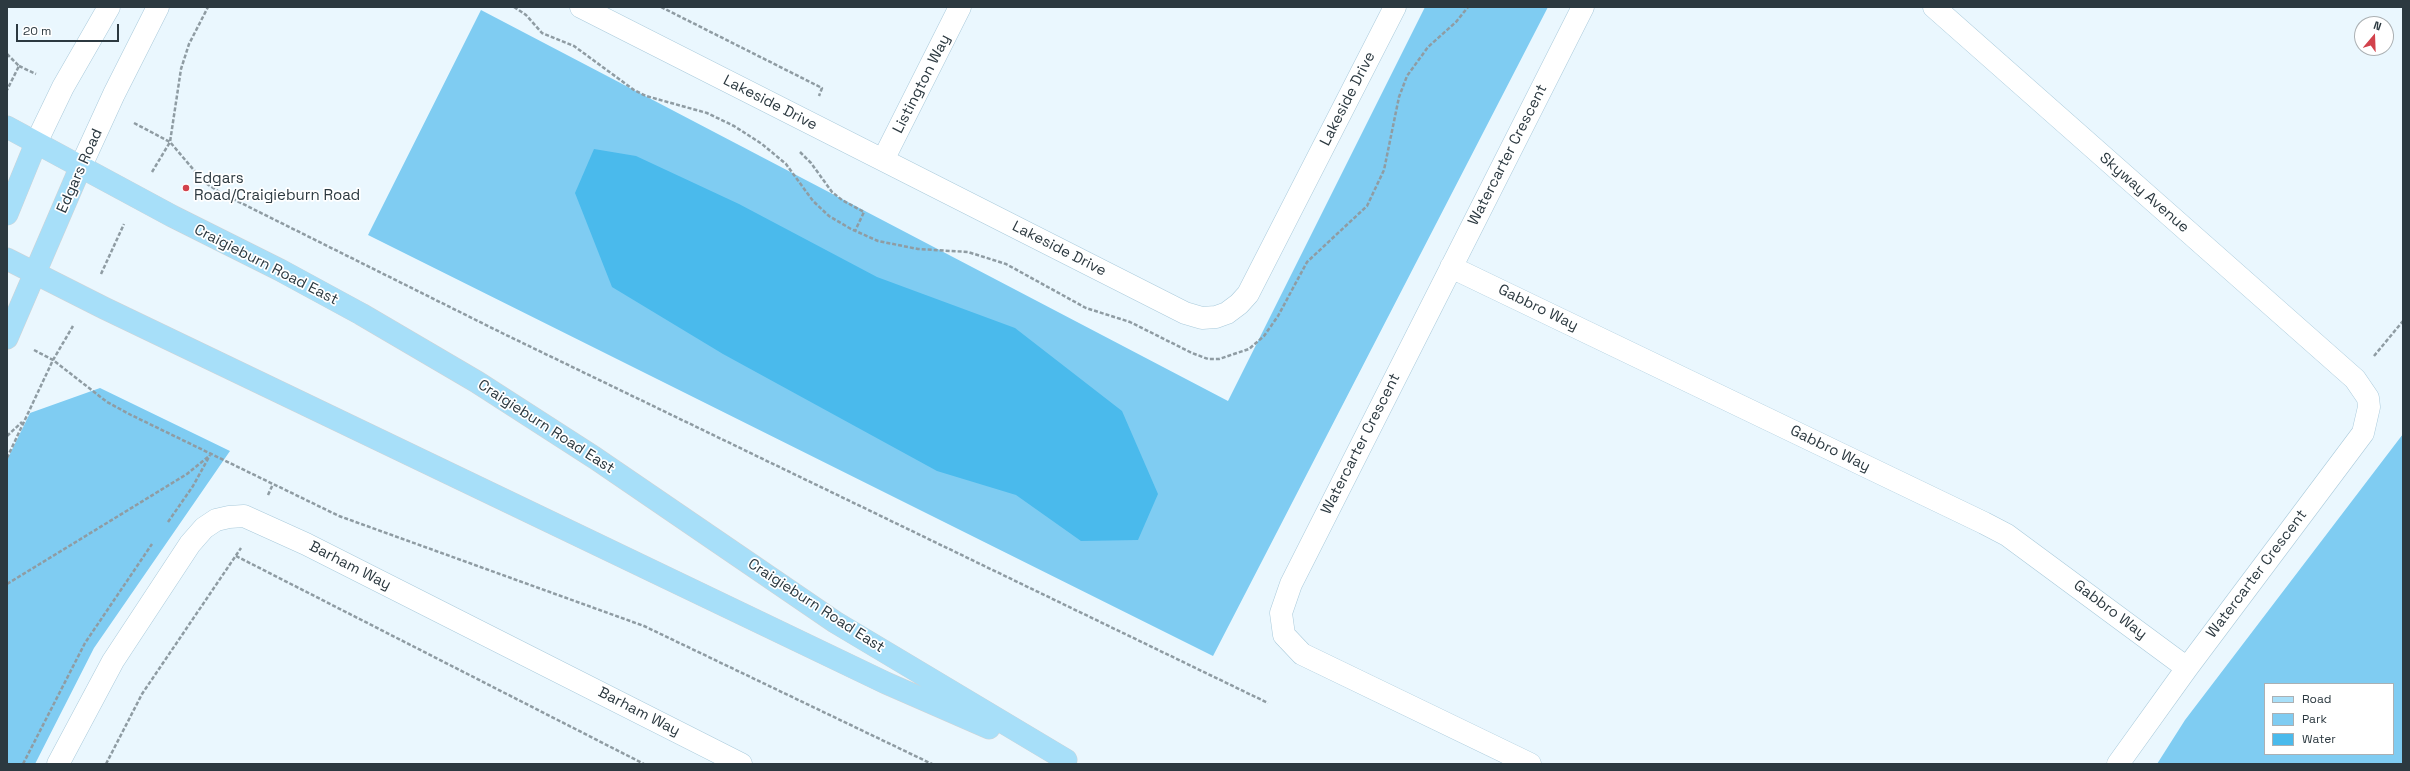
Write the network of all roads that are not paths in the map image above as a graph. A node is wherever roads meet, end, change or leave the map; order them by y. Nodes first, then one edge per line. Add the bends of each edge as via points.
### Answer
1 (109, 7) edge
2 (158, 7) edge
3 (581, 7) edge
4 (960, 7) edge
5 (1395, 7) edge
6 (1583, 7) edge
7 (1934, 7) edge
8 (7, 127) edge
9 (36, 143) junction
10 (883, 160) junction
11 (81, 166) junction
12 (7, 214) edge
13 (7, 259) edge
14 (1451, 267) junction
15 (36, 274) junction
16 (7, 337) edge
17 (2355, 379) joint
18 (2187, 668) junction
19 (1070, 762) edge
20 (58, 764) edge
21 (741, 764) edge
22 (1530, 764) edge
23 (2118, 764) edge

1 - 9 street via 63,87
2 - 11 street, Edgars Road
3 - 10 street, Lakeside Drive
4 - 10 street, Listington Way
5 - 10 street, Lakeside Drive via 1248,294 1239,304 1216,317 1202,318 1185,313
6 - 14 street, Watercarter Crescent
7 - 17 street, Skyway Avenue
8 - 9 main road, Craigieburn Road East
9 - 11 main road, Craigieburn Road East
9 - 12 main road
11 - 15 main road, Edgars Road
11 - 19 main road, Craigieburn Road East via 172,216 280,270 477,382 607,466 835,622
13 - 15 main road, Craigieburn Road East
14 - 18 street, Gabbro Way via 2008,535
14 - 22 street, Watercarter Crescent via 1288,589 1281,613 1281,625 1284,635 1302,654
15 - 16 main road, Edgars Road
15 - 19 main road, Craigieburn Road East via 886,683
17 - 18 street, Watercarter Crescent via 2364,391 2368,403 2363,433
18 - 23 street, Watercarter Crescent
20 - 21 street, Barham Way via 112,661 190,544 204,528 216,520 229,516 244,516 256,520

